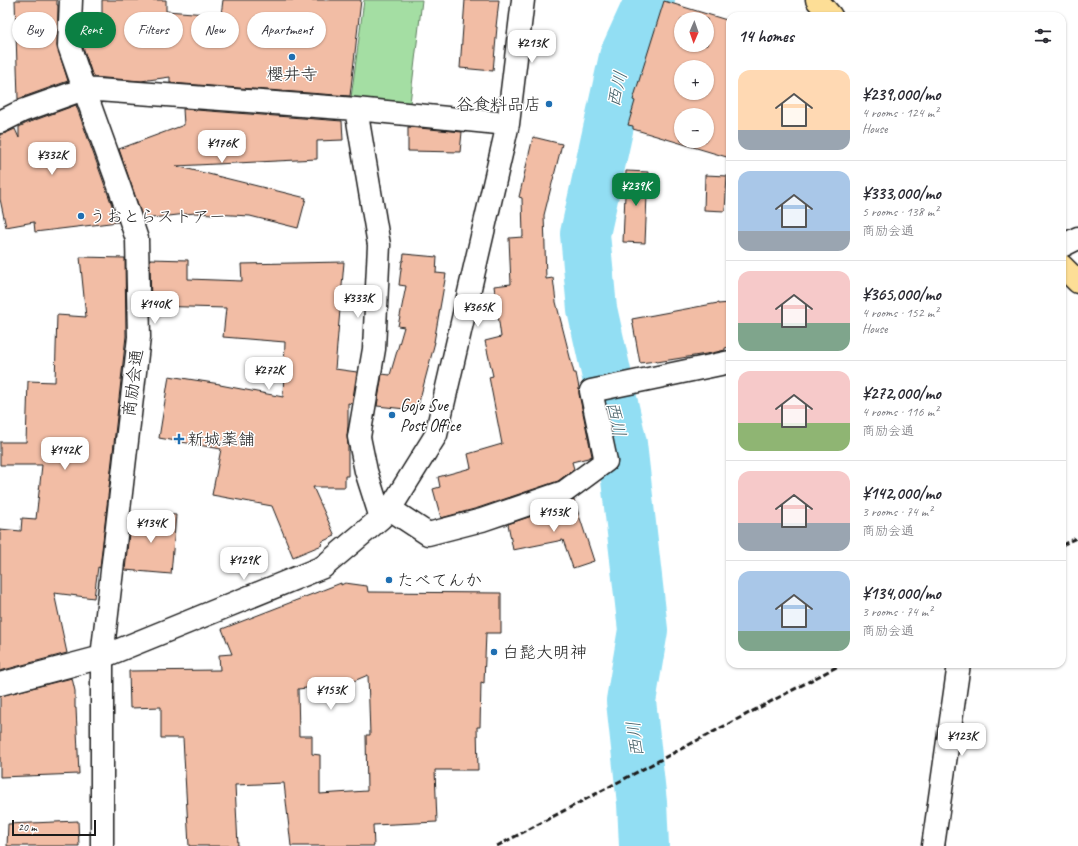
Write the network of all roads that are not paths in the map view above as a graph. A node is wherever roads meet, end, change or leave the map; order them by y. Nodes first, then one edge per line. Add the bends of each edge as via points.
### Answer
1 (71, 0) edge
2 (523, 0) edge
3 (817, 0) edge
4 (828, 12) edge
5 (84, 88) junction
6 (356, 109) junction
7 (0, 122) edge
8 (508, 124) junction
9 (1078, 238) edge
10 (1066, 244) edge
11 (1066, 270) edge
12 (1078, 282) edge
13 (726, 363) edge
14 (386, 514) junction
15 (102, 657) junction
16 (957, 668) edge
17 (0, 684) edge
18 (102, 846) edge
19 (933, 846) edge

1 - 5 street, 商励会通 via 69,46
2 - 8 street
3 - 4 highway
5 - 6 street
5 - 7 street
5 - 15 street, 商励会通 via 137,239 139,337
6 - 8 street
6 - 14 street via 379,245 374,349 360,437 366,471
8 - 14 street via 436,435
9 - 10 street
11 - 12 highway
13 - 14 street via 591,391 606,462 564,492 482,520 428,534
14 - 15 street via 323,567
15 - 17 street
15 - 18 street, 商励会通
16 - 19 street

